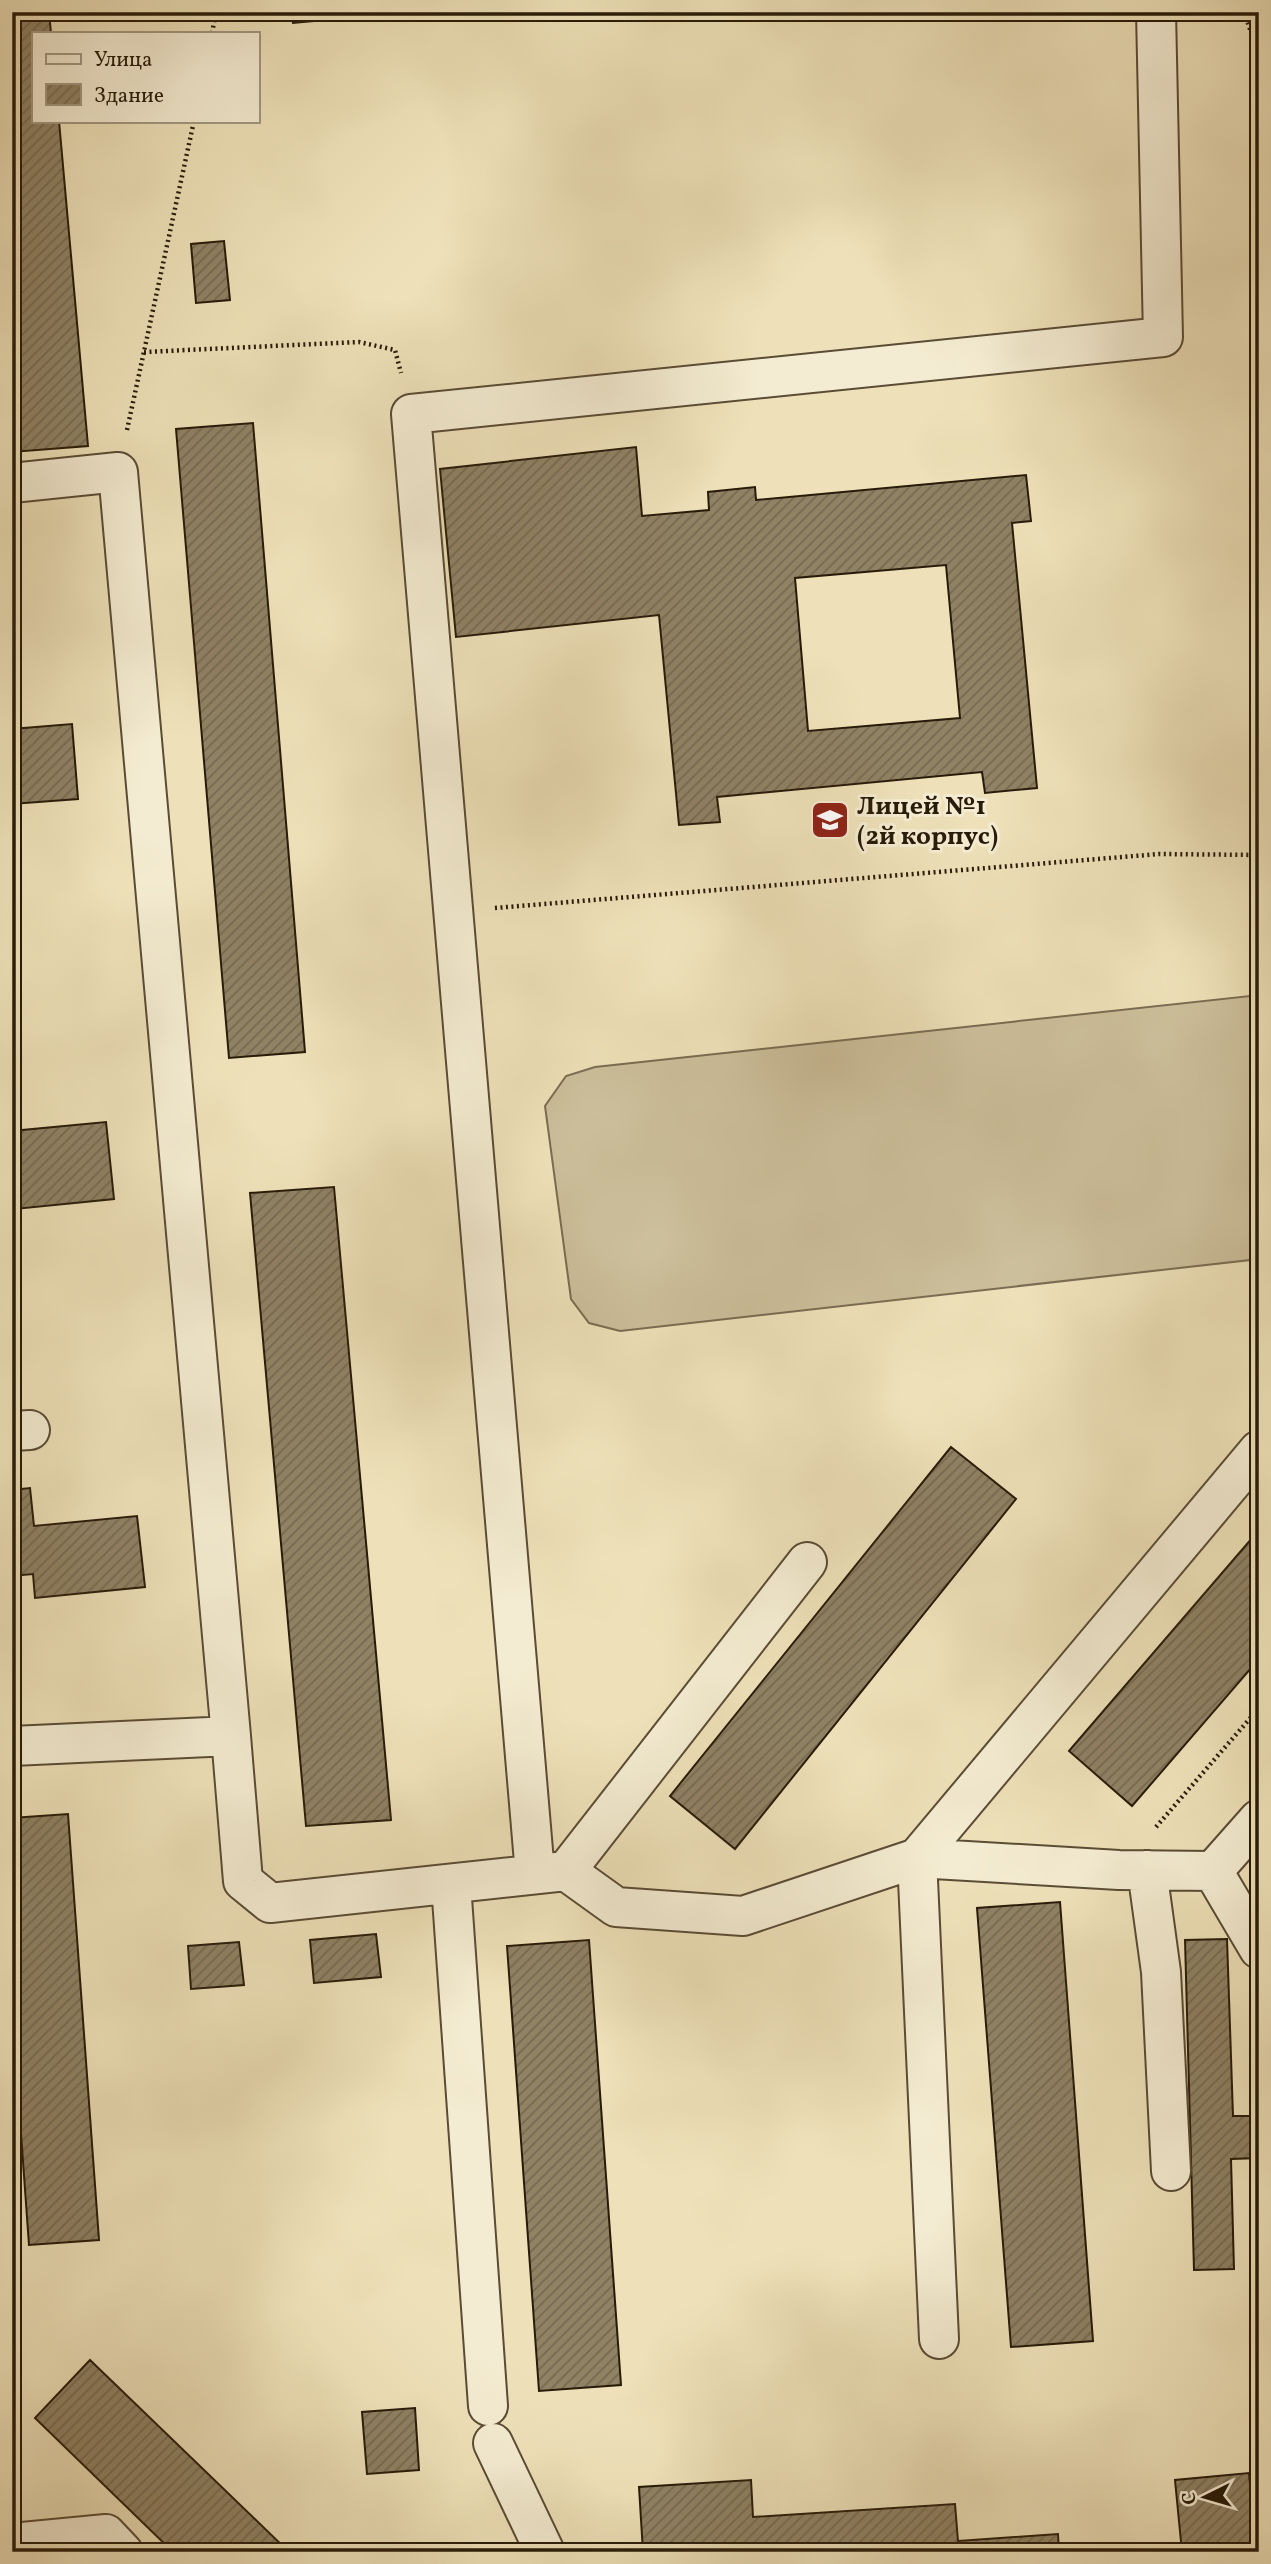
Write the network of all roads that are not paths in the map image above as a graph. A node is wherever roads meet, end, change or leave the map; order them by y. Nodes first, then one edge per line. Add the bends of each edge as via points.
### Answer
1 (1156, 12) edge
2 (12, 483) edge
3 (1259, 1450) edge
4 (807, 1562) dead end
5 (231, 1736) junction
6 (12, 1746) edge
7 (1259, 1819) edge
8 (916, 1858) junction
9 (1133, 1870) junction
10 (1213, 1871) junction
11 (550, 1872) junction
12 (452, 1884) junction
13 (1259, 1949) edge
14 (1171, 2171) dead end
15 (939, 2339) dead end
16 (488, 2406) dead end
17 (493, 2443) dead end
18 (12, 2543) edge
19 (123, 2552) edge
20 (545, 2552) edge

1 - 11 lane via 1163,337 411,414
2 - 5 lane via 118,472
3 - 8 lane
4 - 11 lane
5 - 6 lane
5 - 12 lane via 243,1881 270,1903
7 - 10 lane
8 - 9 lane
8 - 11 lane via 743,1916 616,1908
8 - 15 lane
9 - 10 lane
9 - 14 lane via 1161,1972
10 - 13 lane
11 - 12 lane
12 - 16 lane
17 - 20 lane
18 - 19 lane via 106,2534

